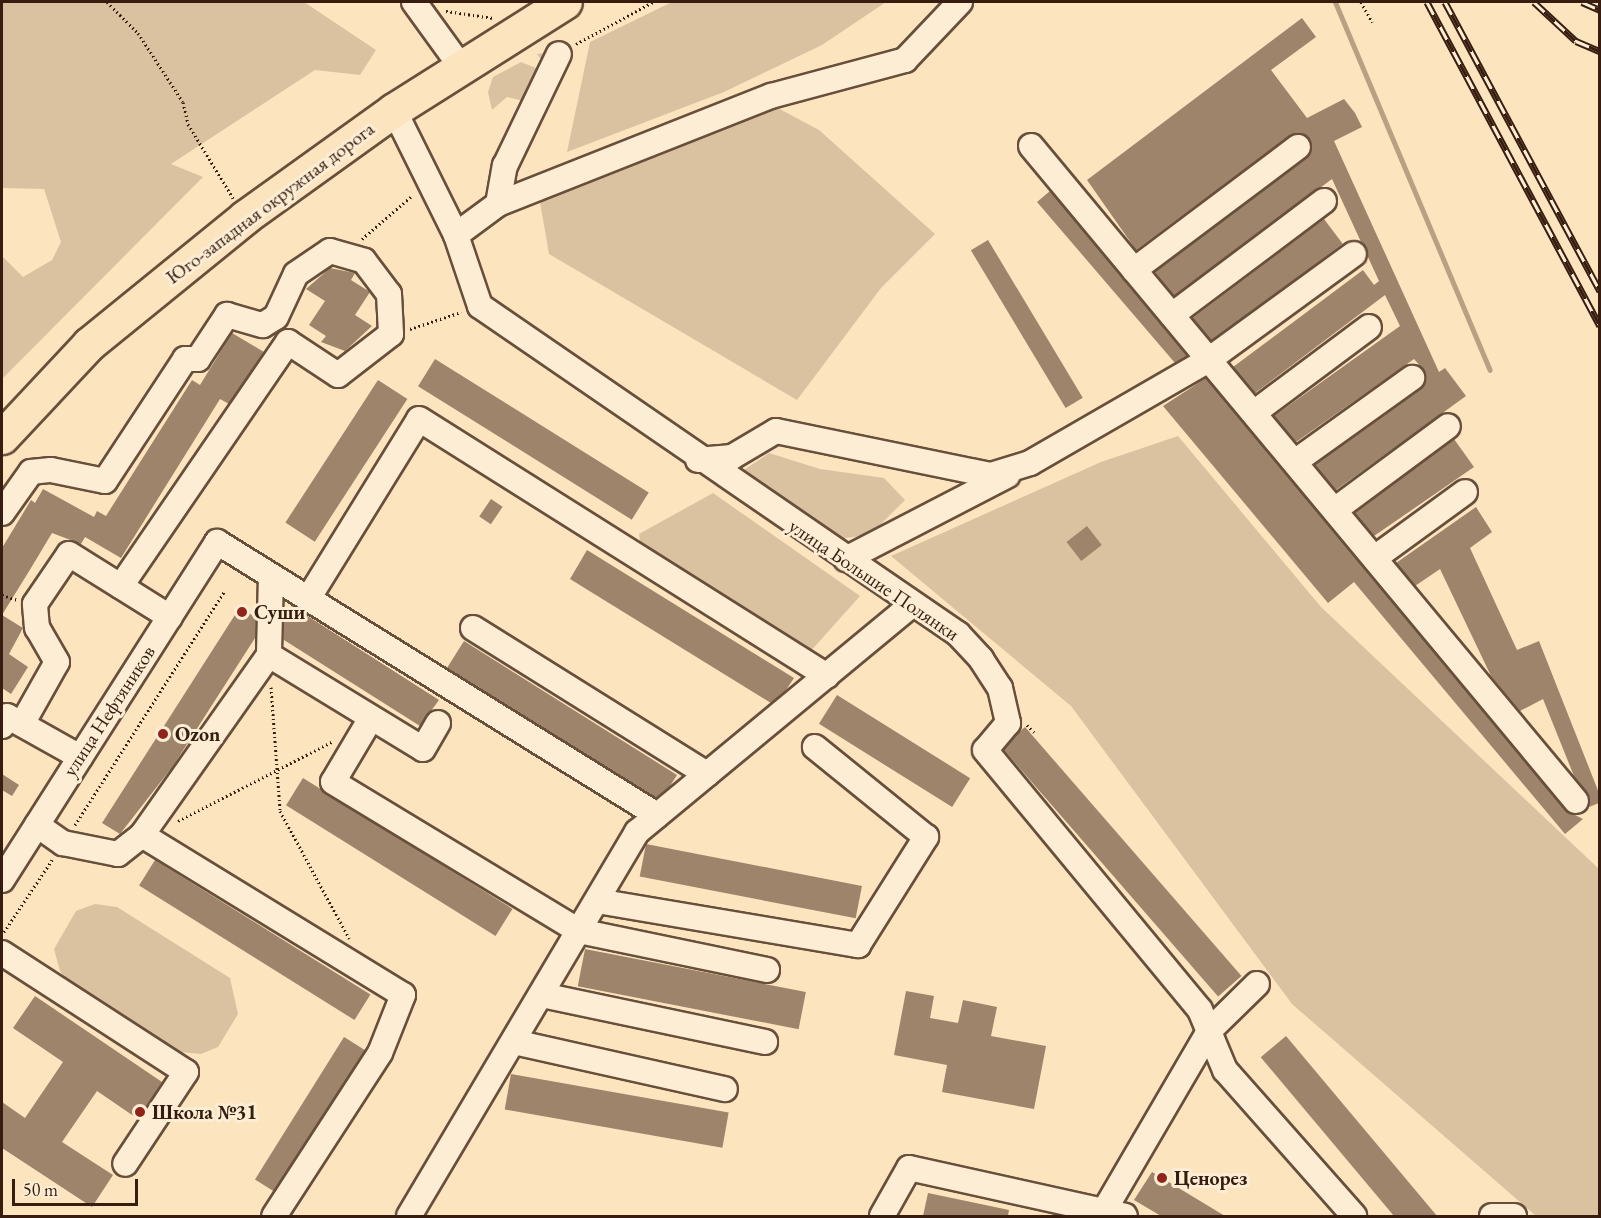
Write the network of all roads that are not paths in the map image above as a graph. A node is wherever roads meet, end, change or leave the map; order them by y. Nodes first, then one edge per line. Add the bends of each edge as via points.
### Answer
1 (565, 2) edge
2 (960, 2) edge
3 (425, 3) edge
4 (559, 54) road end
5 (461, 67) junction
6 (394, 111) junction
7 (1031, 146) dead end
8 (1298, 147) dead end
9 (1324, 201) dead end
10 (498, 204) junction
11 (456, 235) junction
12 (1354, 255) dead end
13 (1134, 270) junction
14 (1172, 315) junction
15 (276, 317) junction
16 (1369, 327) dead end
17 (288, 342) junction
18 (1210, 359) junction
19 (1412, 378) dead end
20 (1255, 412) junction
21 (1448, 426) dead end
22 (2, 437) edge
23 (698, 460) junction
24 (1296, 461) junction
25 (1030, 463) junction
26 (1465, 492) dead end
27 (1336, 509) junction
28 (2, 513) edge
29 (1376, 557) junction
30 (846, 559) junction
31 (271, 576) junction
32 (121, 586) junction
33 (308, 599) junction
34 (913, 604) junction
35 (170, 617) junction
36 (473, 628) dead end
37 (268, 655) junction
38 (827, 676) junction
39 (369, 722) junction
40 (438, 723) dead end
41 (12, 725) edge
42 (815, 747) dead end
43 (80, 757) junction
44 (707, 774) junction
45 (1576, 801) dead end
46 (657, 815) junction
47 (37, 825) junction
48 (142, 835) junction
49 (8, 856) edge
50 (2, 880) edge
51 (597, 901) junction
52 (579, 931) junction
53 (2, 953) edge
54 (767, 970) dead end
55 (1257, 984) dead end
56 (542, 995) junction
57 (1209, 1030) junction
58 (514, 1042) junction
59 (765, 1042) dead end
60 (725, 1089) dead end
61 (125, 1164) dead end
62 (419, 1213) edge
63 (1114, 1214) edge
64 (274, 1216) edge
65 (882, 1216) edge
66 (1354, 1216) edge
67 (1492, 1216) edge
68 (1514, 1216) edge

1 - 5 highway, Юго-западная окружная дорога
2 - 10 street via 905,60 771,96
3 - 5 street
4 - 10 street via 505,166
5 - 6 highway, Юго-западная окружная дорога
6 - 11 street
6 - 22 highway, Юго-западная окружная дорога via 245,217 89,344
7 - 13 street
8 - 13 street
9 - 14 street
10 - 11 street
11 - 23 street, улица Большие Полянки via 480,306
12 - 18 street
13 - 14 street
14 - 18 street
15 - 17 street
15 - 17 street via 296,274 330,251 364,261 389,294 391,334 338,375
15 - 28 street via 263,326 227,315 198,359 185,359 105,481 51,470 31,472
16 - 20 street
17 - 32 street
18 - 20 street
18 - 25 street
19 - 24 street
20 - 24 street
21 - 27 street
23 - 25 street via 732,457 776,431 992,476
23 - 30 street, улица Большие Полянки
24 - 27 street
25 - 30 street
26 - 29 street
27 - 29 street
29 - 45 street
30 - 34 street, улица Большие Полянки
31 - 33 street
31 - 35 street, улица Нефтяников via 217,542
31 - 37 street
32 - 35 street
32 - 41 street via 69,555 35,604 37,628 57,662
33 - 38 street via 419,419
33 - 46 street
34 - 38 street
34 - 57 street, улица Большие Полянки via 958,634 981,659 1000,688 1008,723 985,750 1134,926 1200,1010
35 - 43 street, улица Нефтяников
36 - 44 street
37 - 39 street
37 - 48 street
38 - 44 street
39 - 40 street via 423,749
39 - 52 street via 333,782
41 - 43 street
42 - 51 street via 926,837 858,945
43 - 47 street, улица Нефтяников
44 - 46 street
46 - 51 street via 637,832
47 - 48 street via 58,850 118,854
47 - 49 street, улица Нефтяников
48 - 64 street via 402,995 380,1053
49 - 50 street, улица Нефтяников
51 - 52 street
52 - 54 street
52 - 56 street
53 - 61 street via 186,1072
55 - 57 street
56 - 58 street
56 - 59 street
57 - 63 street
57 - 66 street, улица Большие Полянки via 1225,1070
58 - 60 street
58 - 62 street
63 - 65 street via 909,1168
67 - 68 street

